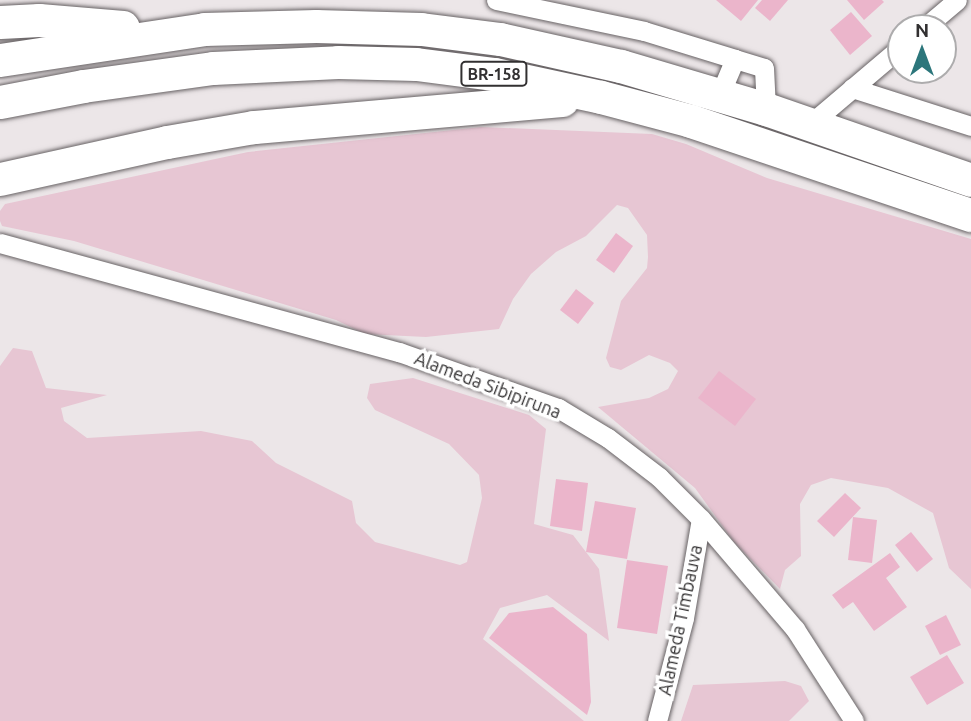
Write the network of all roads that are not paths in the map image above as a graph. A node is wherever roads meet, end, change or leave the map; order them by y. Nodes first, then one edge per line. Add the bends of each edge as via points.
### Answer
1 (496, 0) edge
2 (957, 0) edge
3 (940, 14) edge
4 (0, 22) edge
5 (167, 32) junction
6 (735, 59) junction
7 (887, 59) edge
8 (0, 61) edge
9 (852, 88) junction
10 (720, 94) junction
11 (601, 97) junction
12 (0, 102) edge
13 (766, 109) junction
14 (809, 125) junction
15 (971, 126) edge
16 (0, 179) edge
17 (971, 180) edge
18 (971, 215) edge
19 (0, 243) edge
20 (701, 519) junction
21 (657, 721) edge
22 (853, 721) edge

1 - 6 street via 644,31
2 - 3 street
4 - 5 highway, BR-158 via 66,21
5 - 8 highway, BR-158
5 - 10 highway, BR-158 via 316,26 421,29 541,48
6 - 10 street
6 - 13 street via 764,68
7 - 9 street
9 - 14 street
9 - 15 street
10 - 13 highway, BR-158
11 - 12 highway, BR-158 via 494,74 416,64 338,62 213,68
11 - 16 highway, BR-158 via 254,127
11 - 18 highway, BR-158 via 691,121
13 - 14 highway, BR-158
14 - 17 highway, BR-158
19 - 20 street, Alameda Sibipiruna via 399,352 558,408 659,477
20 - 21 street, Alameda Timbauva via 684,618
20 - 22 street, Alameda Sibipiruna via 795,629

